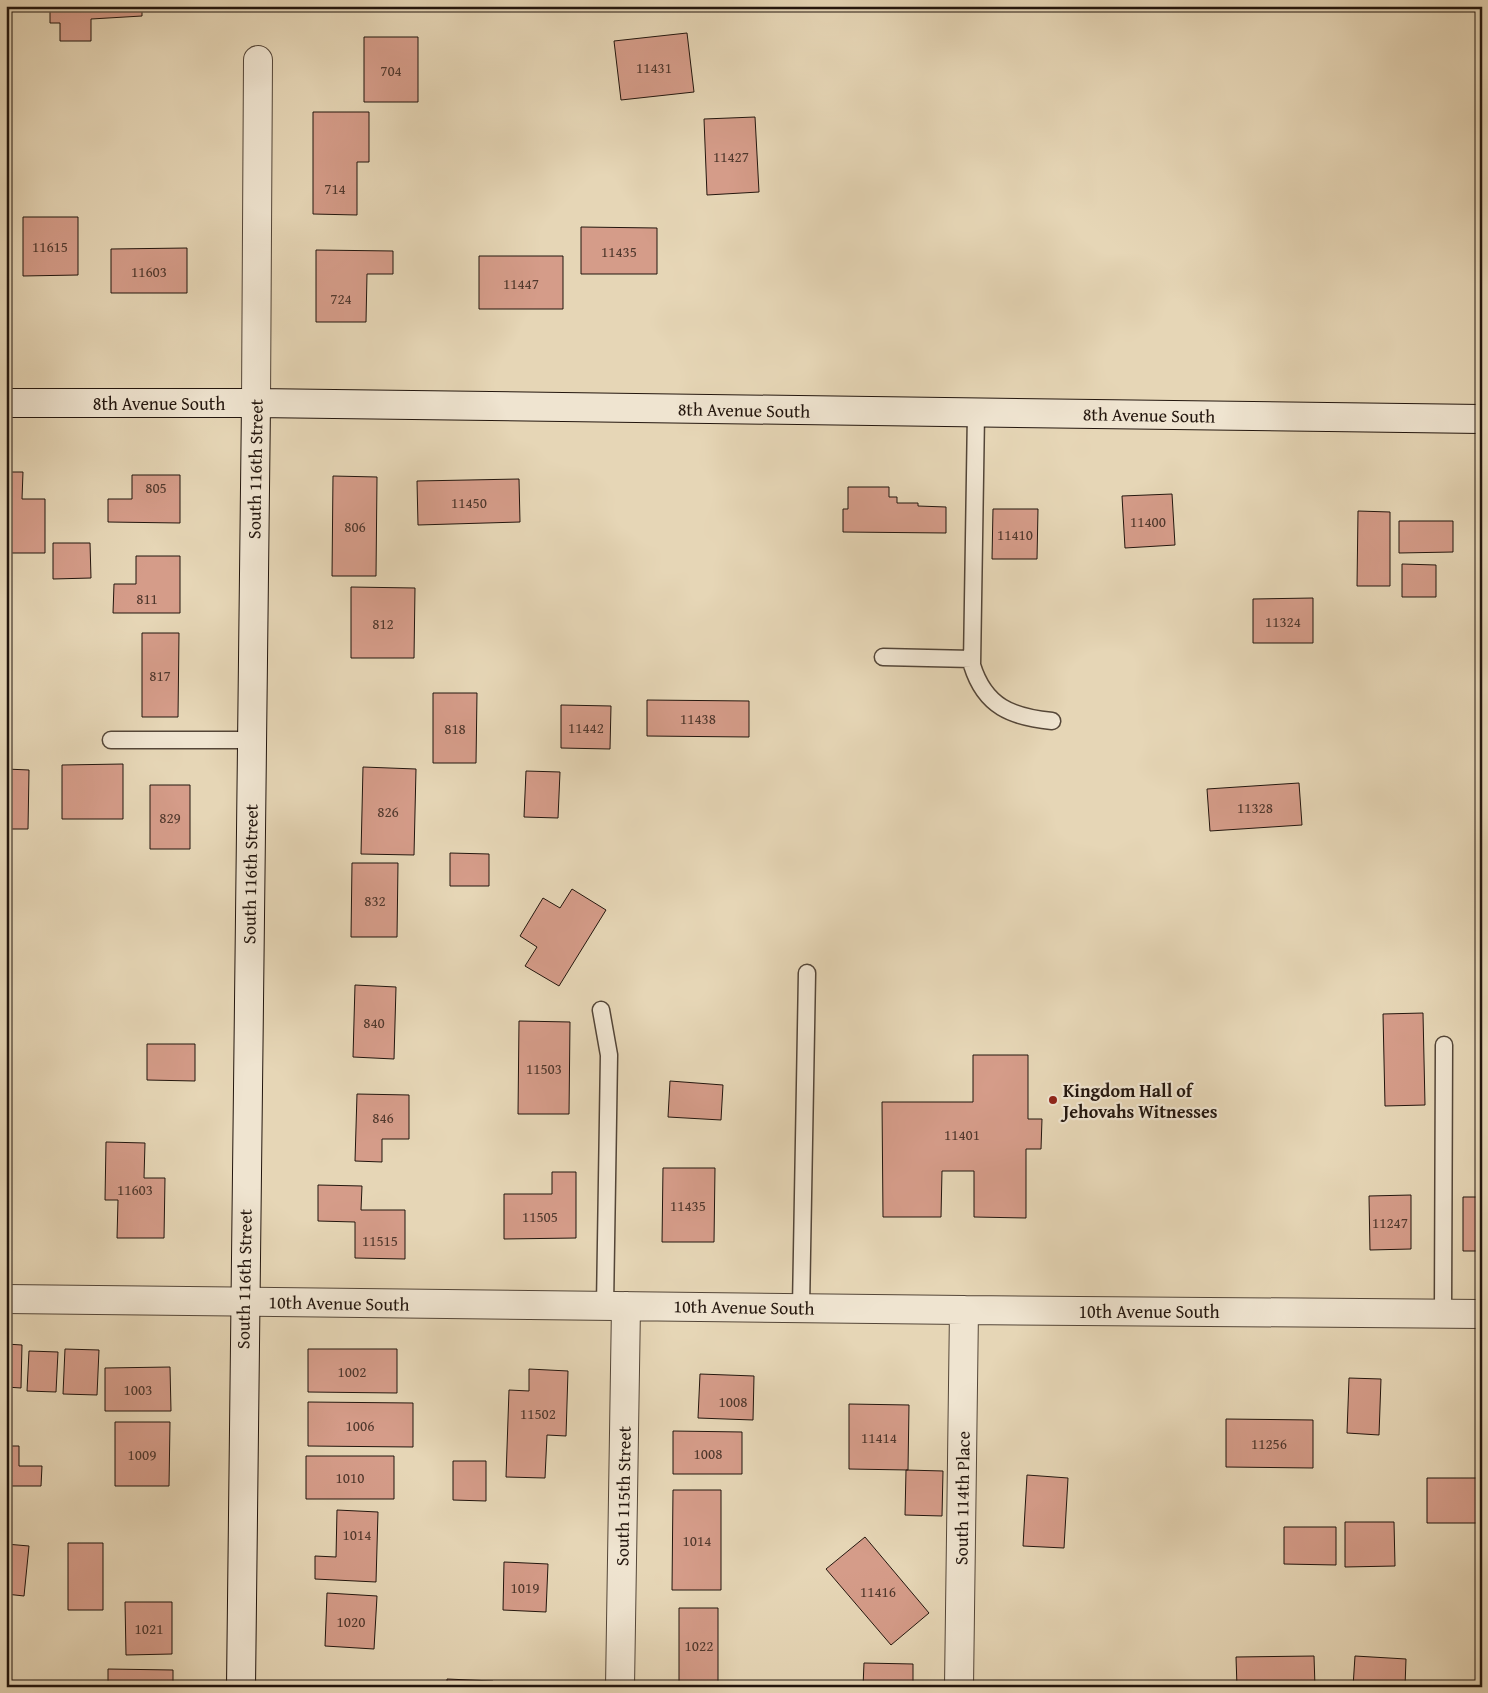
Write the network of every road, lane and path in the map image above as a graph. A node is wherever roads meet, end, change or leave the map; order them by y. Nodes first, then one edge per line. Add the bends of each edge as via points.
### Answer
1 (258, 60) dead end
2 (6, 403) edge
3 (256, 403) junction
4 (976, 413) junction
5 (1482, 419) edge
6 (883, 657) dead end
7 (972, 659) junction
8 (1052, 721) dead end
9 (111, 740) dead end
10 (251, 740) junction
11 (807, 973) dead end
12 (601, 1010) dead end
13 (1444, 1045) dead end
14 (6, 1299) edge
15 (244, 1302) junction
16 (616, 1306) junction
17 (801, 1308) junction
18 (964, 1310) junction
19 (1443, 1313) junction
20 (1482, 1314) edge
21 (241, 1687) edge
22 (620, 1687) edge
23 (959, 1687) edge

1 - 3 street, South 116th Street
2 - 3 street, 8th Avenue South
3 - 4 street, 8th Avenue South
3 - 10 street, South 116th Street
4 - 5 street, 8th Avenue South
4 - 7 lane
6 - 7 lane
7 - 8 lane via 985,693 1001,707 1023,718
9 - 10 lane
10 - 15 street, South 116th Street
11 - 17 lane
12 - 16 lane, South 115th Street via 609,1056
13 - 19 lane
14 - 15 street, 10th Avenue South
15 - 16 street, 10th Avenue South
15 - 21 street, South 116th Street
16 - 17 street, 10th Avenue South
16 - 22 street, South 115th Street
17 - 18 street, 10th Avenue South
18 - 19 street, 10th Avenue South
18 - 23 street, South 114th Place
19 - 20 street, 10th Avenue South

